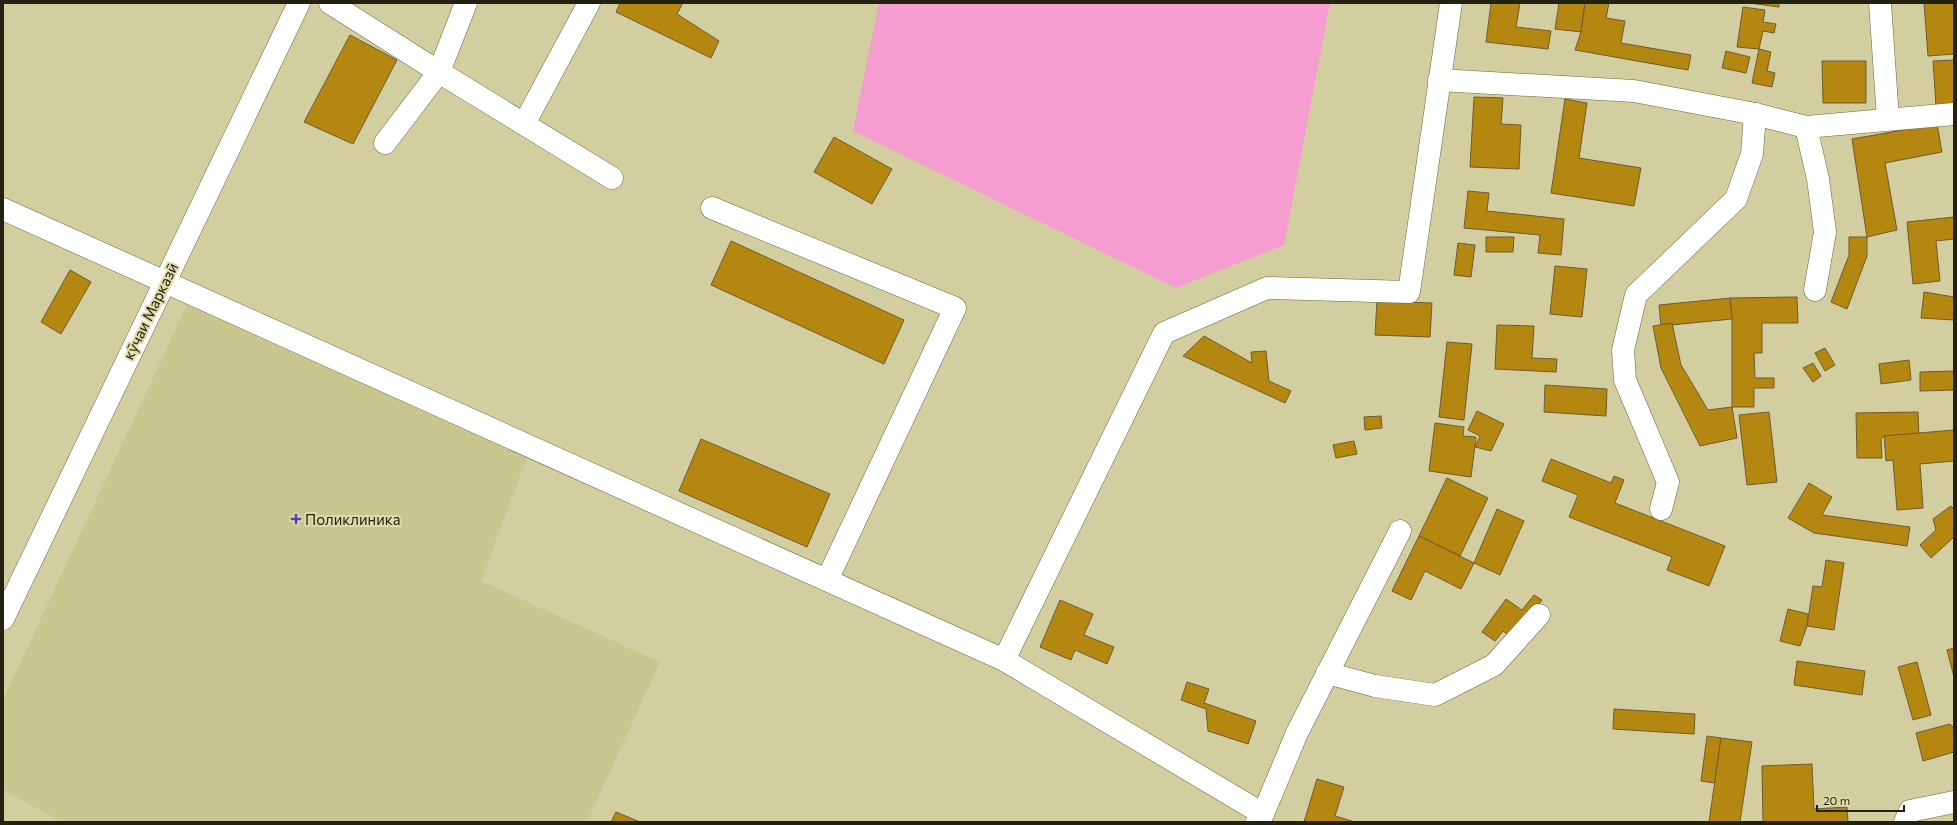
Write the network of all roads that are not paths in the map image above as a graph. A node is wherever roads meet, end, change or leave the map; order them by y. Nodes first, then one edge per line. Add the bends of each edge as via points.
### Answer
1 (299, 3) edge
2 (330, 3) edge
3 (466, 3) edge
4 (589, 3) edge
5 (1451, 3) edge
6 (1880, 3) edge
7 (439, 72) junction
8 (1439, 80) junction
9 (1755, 114) junction
10 (1954, 114) edge
11 (1888, 119) junction
12 (524, 124) junction
13 (1806, 127) junction
14 (385, 143) dead end
15 (612, 178) dead end
16 (712, 208) dead end
17 (3, 209) edge
18 (165, 281) junction
19 (1815, 290) dead end
20 (1661, 509) dead end
21 (1400, 531) dead end
22 (827, 580) junction
23 (1539, 615) dead end
24 (3, 619) edge
25 (1004, 660) junction
26 (1327, 672) junction
27 (1954, 802) edge
28 (1260, 818) edge
29 (1905, 822) edge

1 - 18 street, кӯчаи Марказӣ
2 - 7 street
3 - 7 street
4 - 12 street
5 - 8 street
6 - 11 street
7 - 12 street
7 - 14 street
8 - 9 street via 1634,91
8 - 25 street via 1409,292 1267,288 1164,333
9 - 13 street
9 - 20 street via 1752,154 1736,199 1636,295 1623,350 1625,380 1668,482
10 - 11 street
11 - 13 street
12 - 15 street
13 - 19 street via 1818,179 1825,232
16 - 22 street via 955,308
17 - 18 street
18 - 22 street
18 - 24 street, кӯчаи Марказӣ
21 - 26 street
22 - 25 street
23 - 26 street via 1494,665 1435,695 1375,686
25 - 28 street
26 - 28 street
27 - 29 street via 1910,811

